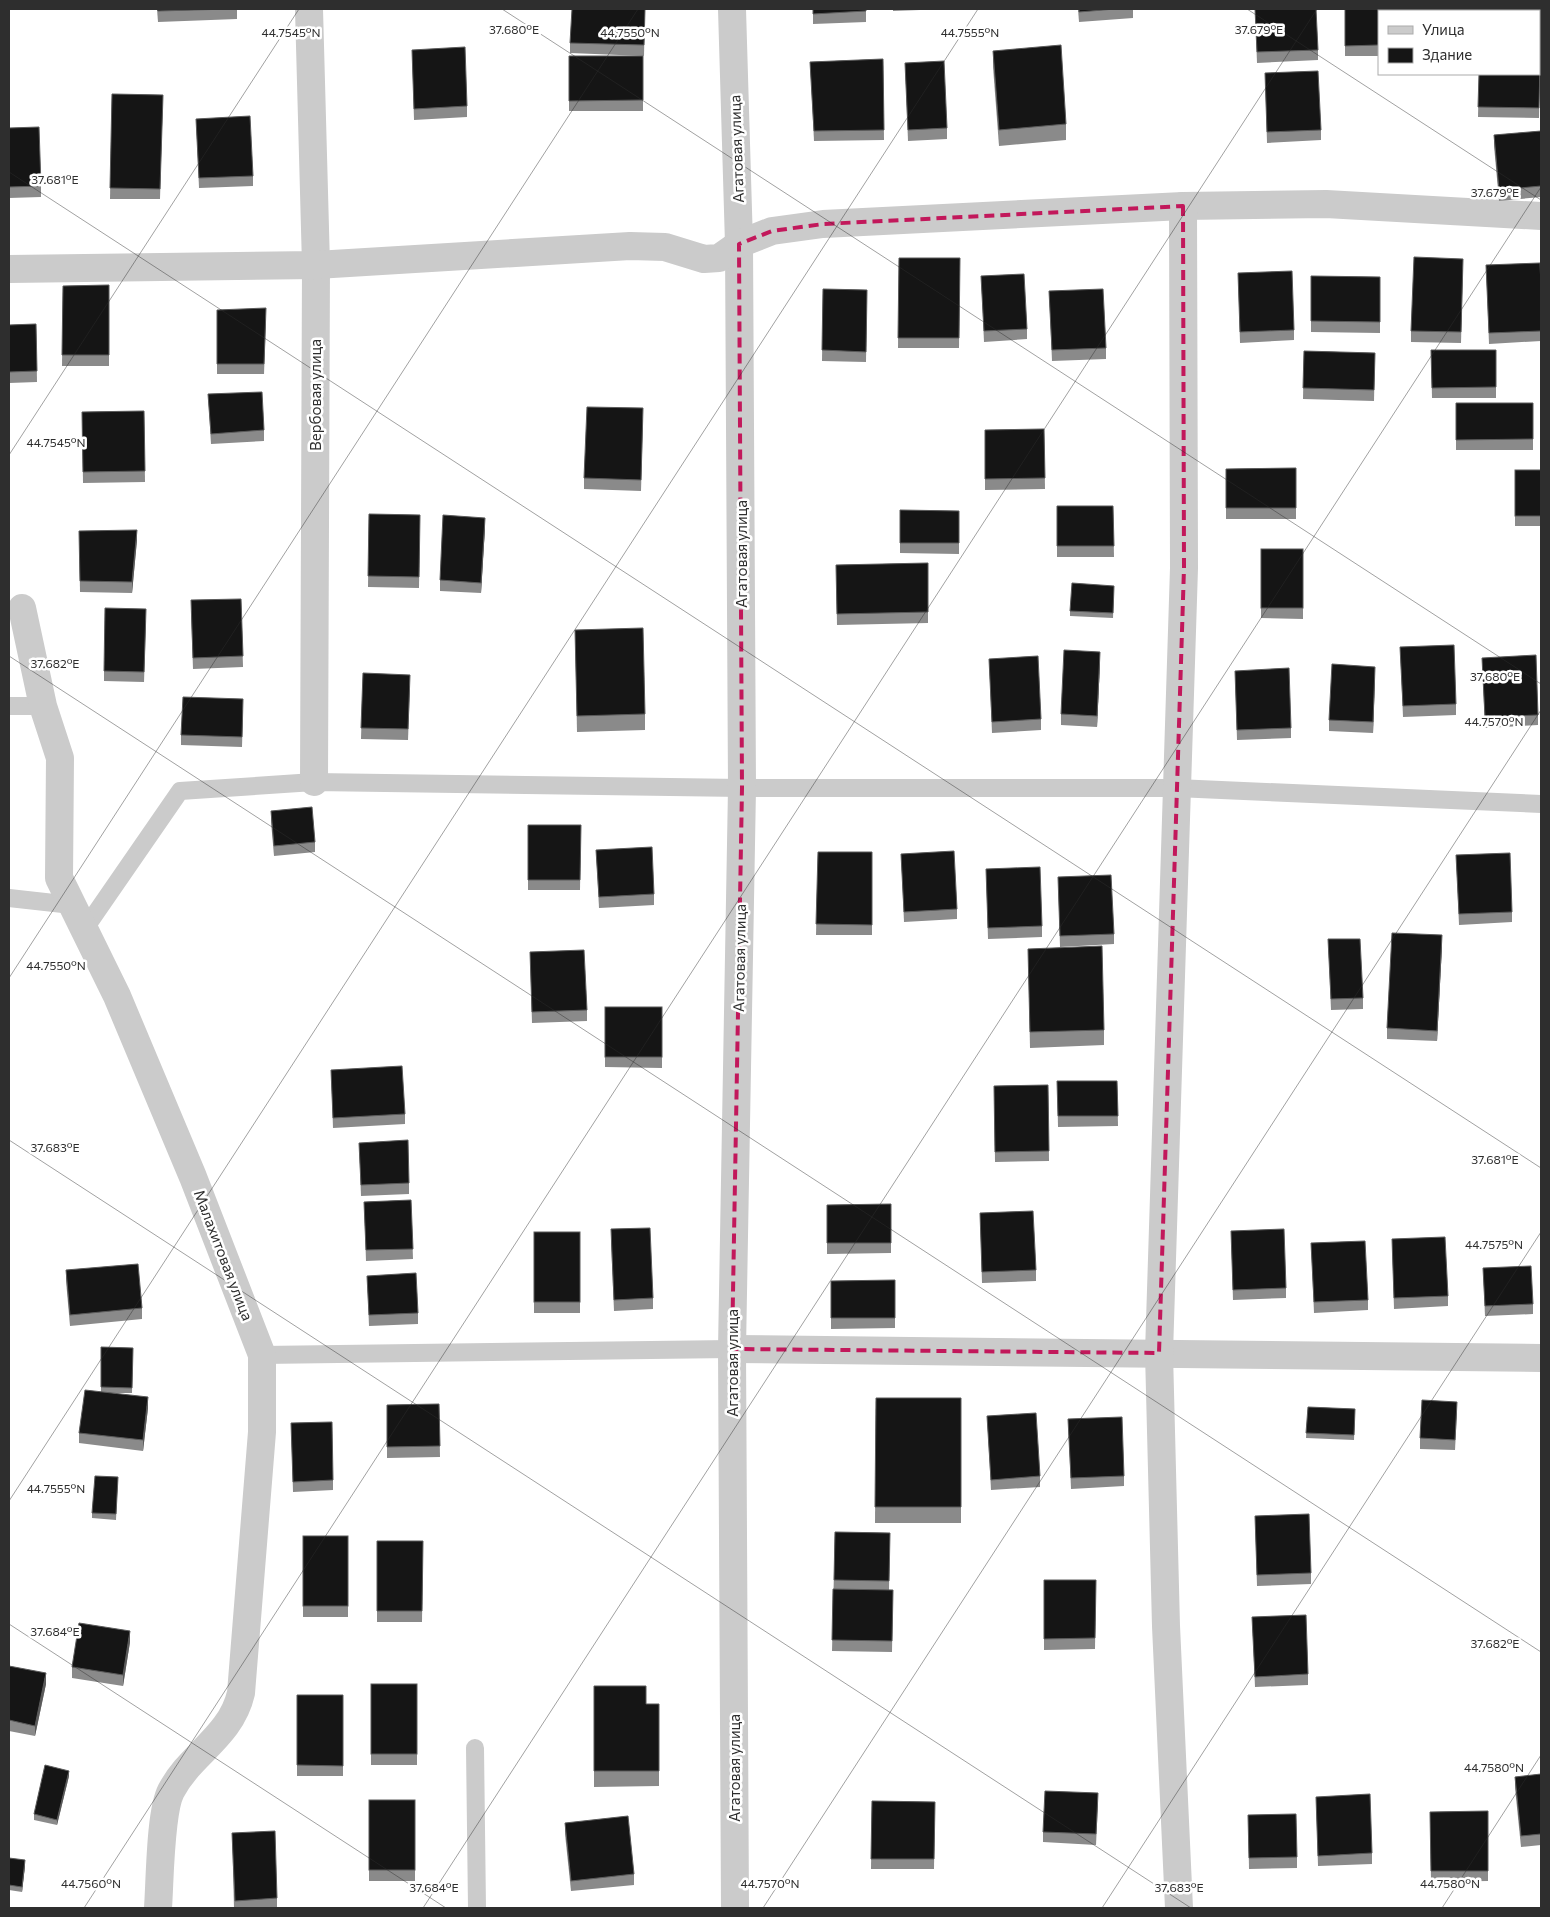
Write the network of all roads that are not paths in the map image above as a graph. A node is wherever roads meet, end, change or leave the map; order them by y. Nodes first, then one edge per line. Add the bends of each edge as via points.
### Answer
1 (309, 9) edge
2 (732, 9) edge
3 (1183, 206) junction
4 (1541, 216) edge
5 (739, 244) junction
6 (316, 266) junction
7 (9, 269) edge
8 (22, 608) dead end
9 (9, 706) edge
10 (43, 706) junction
11 (314, 782) junction
12 (742, 788) junction
13 (1176, 788) junction
14 (1541, 804) edge
15 (9, 898) edge
16 (72, 905) junction
17 (84, 930) junction
18 (732, 1350) junction
19 (1158, 1353) junction
20 (262, 1355) junction
21 (1541, 1358) edge
22 (475, 1748) dead end
23 (158, 1908) edge
24 (477, 1908) edge
25 (735, 1908) edge
26 (1179, 1908) edge

1 - 6 street, Вербовая улица
2 - 5 street, Агатовая улица
3 - 4 street via 1326,204
3 - 5 street via 823,224 772,231
3 - 13 street via 1184,568
5 - 6 street via 719,258 704,259 665,247 630,246
5 - 12 street, Агатовая улица
6 - 7 street
6 - 11 street, Вербовая улица
8 - 10 street, Малахитовая улица
9 - 10 lane
10 - 16 street, Малахитовая улица via 60,758 59,878
11 - 12 lane
11 - 17 lane via 180,791
12 - 13 lane
12 - 18 street, Агатовая улица
13 - 14 lane
13 - 19 street
15 - 16 lane
16 - 17 street, Малахитовая улица
17 - 20 street, Малахитовая улица via 117,996 186,1159
18 - 19 street
18 - 20 lane
18 - 25 street, Агатовая улица
19 - 21 street
19 - 26 street
20 - 23 street, Малахитовая улица via 262,1432 241,1693 237,1710 226,1726 170,1792 165,1814
22 - 24 lane

